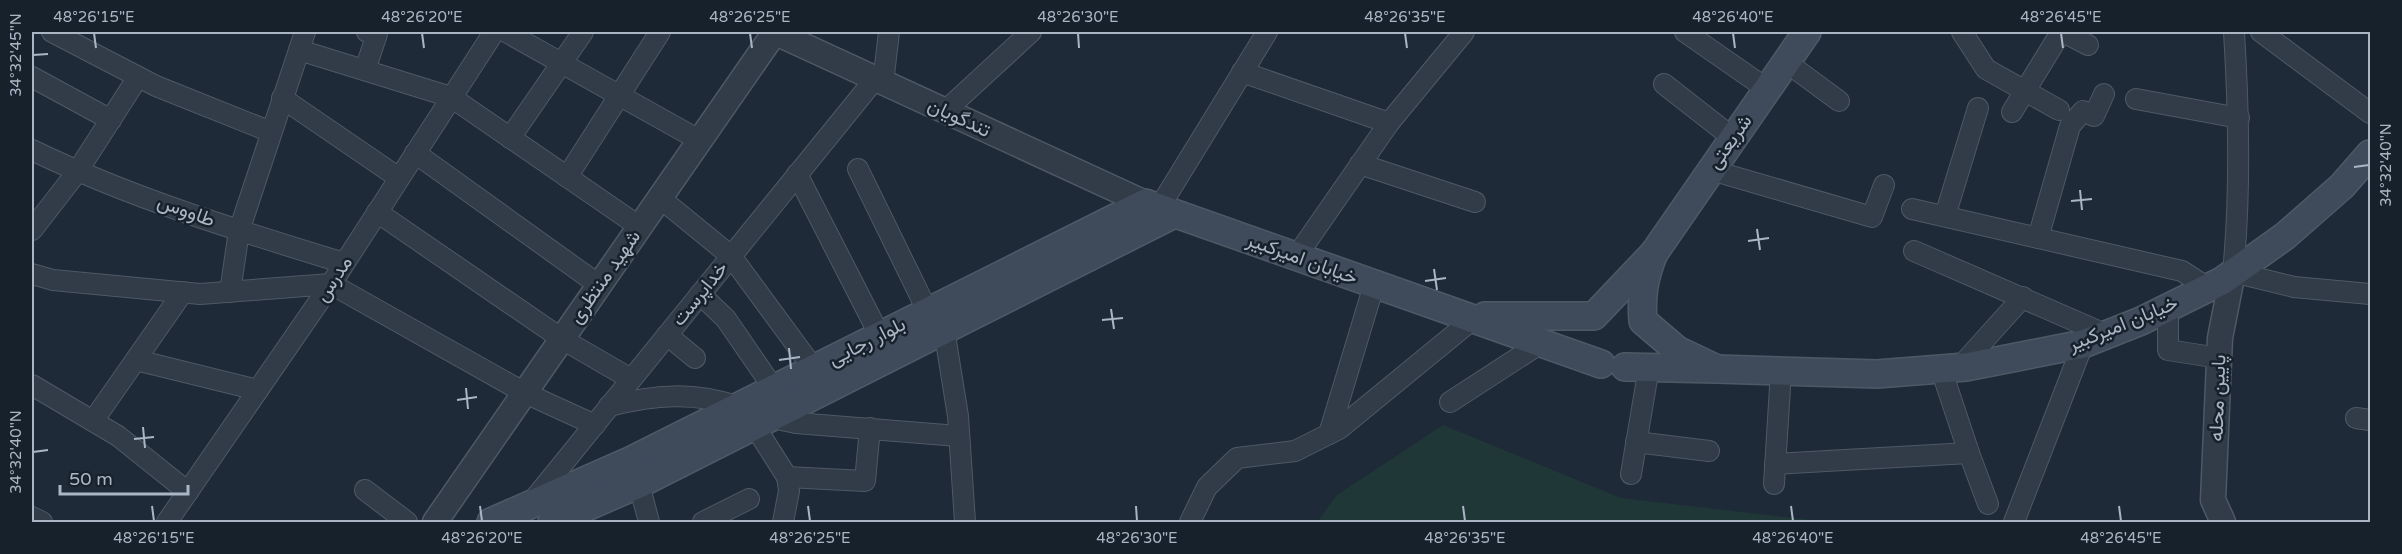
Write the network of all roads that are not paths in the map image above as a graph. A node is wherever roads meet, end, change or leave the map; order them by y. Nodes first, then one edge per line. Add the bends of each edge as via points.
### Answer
1 (52, 32) edge
2 (367, 32) edge
3 (494, 32) edge
4 (506, 32) edge
5 (583, 32) edge
6 (774, 32) edge
7 (889, 32) edge
8 (1031, 32) edge
9 (1267, 32) edge
10 (1464, 32) edge
11 (1685, 32) edge
12 (1807, 32) edge
13 (1962, 32) edge
14 (2062, 32) edge
15 (2234, 32) edge
16 (2261, 32) edge
17 (654, 34) edge
18 (302, 41) edge
19 (2088, 45) dead end
20 (1786, 62) junction
21 (562, 64) junction
22 (365, 70) junction
23 (1242, 72) junction
24 (32, 77) edge
25 (138, 77) junction
26 (879, 81) junction
27 (1664, 84) dead end
28 (1767, 89) junction
29 (2025, 92) junction
30 (2104, 94) dead end
31 (619, 95) junction
32 (451, 97) junction
33 (282, 98) junction
34 (2136, 99) dead end
35 (1839, 101) dead end
36 (1977, 108) dead end
37 (2059, 110) dead end
38 (945, 111) junction
39 (2012, 112) dead end
40 (2370, 113) edge
41 (2239, 118) junction
42 (111, 120) junction
43 (1389, 123) junction
44 (272, 132) junction
45 (510, 138) junction
46 (1733, 138) junction
47 (699, 140) junction
48 (32, 150) edge
49 (415, 153) junction
50 (2370, 154) edge
51 (1360, 164) junction
52 (858, 169) dead end
53 (1711, 170) junction
54 (77, 172) junction
55 (797, 174) junction
56 (567, 177) junction
57 (399, 178) junction
58 (1884, 185) dead end
59 (660, 198) junction
60 (1475, 202) dead end
61 (1159, 208) junction
62 (1912, 209) dead end
63 (377, 212) junction
64 (1945, 216) junction
65 (640, 227) junction
66 (32, 230) edge
67 (239, 231) junction
68 (2038, 238) junction
69 (1914, 251) dead end
70 (1654, 253) junction
71 (731, 256) junction
72 (1296, 257) junction
73 (344, 263) junction
74 (2234, 272) junction
75 (32, 274) edge
76 (331, 284) junction
77 (599, 285) junction
78 (1374, 285) junction
79 (2208, 288) junction
80 (183, 292) junction
81 (230, 292) junction
82 (700, 294) junction
83 (2370, 294) edge
84 (2023, 297) junction
85 (2168, 308) junction
86 (1594, 316) junction
87 (1466, 318) junction
88 (936, 320) junction
89 (1643, 321) junction
90 (667, 335) junction
91 (880, 336) junction
92 (562, 339) junction
93 (2094, 339) junction
94 (1541, 344) junction
95 (695, 358) dead end
96 (2219, 358) junction
97 (136, 360) junction
98 (1625, 366) junction
99 (1950, 368) junction
100 (814, 369) junction
101 (1717, 369) junction
102 (1781, 371) junction
103 (631, 379) junction
104 (32, 385) edge
105 (774, 389) junction
106 (258, 390) junction
107 (525, 393) junction
108 (1450, 402) dead end
109 (609, 406) junction
110 (753, 416) junction
111 (93, 422) junction
112 (595, 425) junction
113 (870, 429) junction
114 (1329, 434) junction
115 (958, 436) junction
116 (1636, 442) junction
117 (1709, 451) dead end
118 (1969, 453) junction
119 (1775, 464) junction
120 (1630, 474) dead end
121 (787, 477) junction
122 (639, 484) junction
123 (1774, 484) dead end
124 (600, 488) junction
125 (365, 490) dead end
126 (188, 492) junction
127 (748, 499) dead end
128 (1988, 504) dead end
129 (526, 509) junction
130 (32, 517) edge
131 (42, 522) edge
132 (168, 522) edge
133 (407, 522) edge
134 (435, 522) edge
135 (491, 522) edge
136 (552, 522) edge
137 (649, 522) edge
138 (703, 522) edge
139 (783, 522) edge
140 (965, 522) edge
141 (1190, 522) edge
142 (2014, 522) edge
143 (2223, 522) edge

1 - 25 street
2 - 22 street via 377,34
3 - 32 street, مدرس
4 - 21 street
5 - 21 street
6 - 26 street, تندگویان
6 - 47 street, شهید منتظری
7 - 26 street
8 - 38 street
9 - 23 street
10 - 43 street
11 - 28 street
12 - 20 main road, شریعتی
13 - 29 street via 1986,69
14 - 19 street
14 - 29 street
15 - 41 street
16 - 40 street
17 - 31 street
18 - 22 street
18 - 33 street
20 - 28 main road, شریعتی
20 - 35 street
21 - 31 street
21 - 45 street
22 - 32 street
23 - 43 street
23 - 61 street
24 - 42 street
25 - 42 street
25 - 44 street
26 - 38 street, تندگویان
26 - 55 street, خداپرست
27 - 46 street
28 - 46 main road, شریعتی
29 - 37 street
29 - 39 street
30 - 68 street via 2094,116 2083,111 2070,126
31 - 47 street
31 - 56 street
32 - 45 street
32 - 49 street, مدرس
33 - 44 street
33 - 57 street
34 - 41 street
36 - 64 street
38 - 61 street, تندگویان
41 - 74 street
42 - 54 street
43 - 51 street
44 - 67 street
45 - 56 street
46 - 53 main road, شریعتی
47 - 59 street, شهید منتظری
48 - 54 street, طاووس
49 - 57 street, مدرس
49 - 77 street
50 - 74 main road, خیابان امیرکبیر via 2342,186 2285,236
51 - 60 street
51 - 72 street
52 - 88 street
53 - 58 street via 1872,217
53 - 70 main road, شریعتی
54 - 66 street
54 - 67 street, طاووس
55 - 71 street, خداپرست
55 - 91 street
56 - 65 street
57 - 63 street, مدرس
59 - 65 street, شهید منتظری
59 - 71 street
61 - 72 main road, خیابان امیرکبیر
61 - 88 main road, بلوار رجایی
62 - 64 street
63 - 73 street, مدرس
63 - 92 street
64 - 68 street
65 - 77 street, شهید منتظری
67 - 73 street, طاووس
67 - 81 street
68 - 79 street via 2182,271
69 - 84 street
70 - 86 main road
70 - 89 main road via 1645,275
71 - 82 street, خداپرست
71 - 100 street
72 - 78 main road, خیابان امیرکبیر
73 - 76 street, مدرس
74 - 79 main road, خیابان امیرکبیر
74 - 83 street via 2294,287
74 - 96 street, پایین محله
75 - 80 street via 52,280
76 - 81 street
76 - 106 street, مدرس
76 - 107 street
77 - 92 street, شهید منتظری
78 - 87 main road, خیابان امیرکبیر
78 - 114 street
79 - 85 main road, خیابان امیرکبیر
80 - 81 street
80 - 97 street
82 - 90 street, خداپرست
82 - 105 street via 726,319
84 - 93 street
84 - 99 street
85 - 93 main road, خیابان امیرکبیر
85 - 96 street via 2168,350
86 - 87 main road
86 - 89 main road via 1616,306 1631,310
86 - 98 main road via 1586,330 1587,346 1595,359
87 - 94 main road, خیابان امیرکبیر
87 - 114 street
88 - 91 main road, بلوار رجایی
88 - 110 main road, بلوار رجایی
88 - 115 street via 958,416
89 - 98 main road via 1647,345 1639,358
89 - 101 main road via 1677,350
90 - 95 street
90 - 103 street, خداپرست
91 - 100 main road, بلوار رجایی
92 - 103 street
92 - 107 street, شهید منتظری
93 - 99 main road, خیابان امیرکبیر
93 - 142 street
94 - 98 main road, خیابان امیرکبیر
94 - 108 street
96 - 143 street, پایین محله via 2213,500
97 - 106 street
97 - 111 street
98 - 101 main road, خیابان امیرکبیر
98 - 116 street
99 - 102 main road, خیابان امیرکبیر via 1877,374
99 - 118 street
100 - 105 main road, بلوار رجایی
101 - 102 main road, خیابان امیرکبیر
102 - 119 street
103 - 109 street, خداپرست
104 - 111 street
105 - 110 main road, بلوار رجایی
106 - 126 street, مدرس
107 - 112 street
107 - 134 street, شهید منتظری
109 - 110 street via 677,395 714,398
109 - 112 street, خداپرست
110 - 113 street
110 - 121 street
110 - 122 main road, بلوار رجایی
110 - 124 main road, بلوار رجایی
111 - 126 street via 118,436
112 - 129 street, خداپرست
113 - 115 street
113 - 121 street via 865,481
114 - 141 street via 1295,451 1237,458 1207,487
115 - 140 street
116 - 117 street
116 - 120 street
118 - 119 street
118 - 128 street
119 - 123 street
121 - 139 street via 789,491
122 - 124 main road, بلوار رجایی
122 - 137 street
124 - 129 main road, بلوار رجایی
124 - 136 main road, بلوار رجایی
125 - 133 street
126 - 132 street, مدرس
127 - 138 street
129 - 135 main road, بلوار رجایی
130 - 131 street

